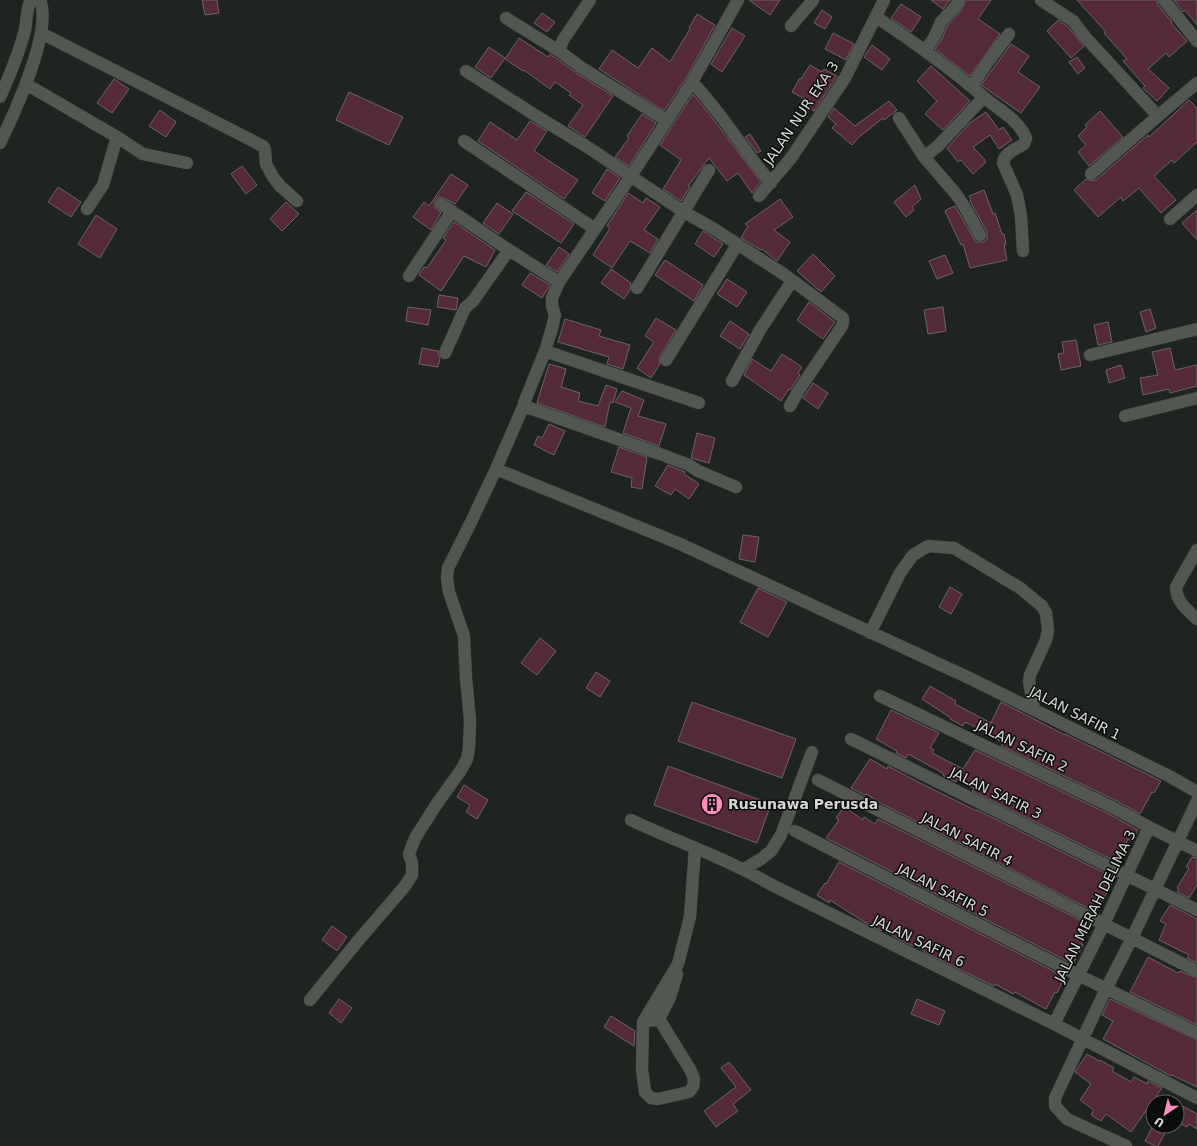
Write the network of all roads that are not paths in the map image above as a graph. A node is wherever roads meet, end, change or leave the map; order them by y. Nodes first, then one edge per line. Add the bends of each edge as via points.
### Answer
1 (31, 0) edge
2 (40, 0) edge
3 (590, 0) edge
4 (738, 0) edge
5 (813, 0) edge
6 (884, 0) edge
7 (959, 0) edge
8 (1041, 0) edge
9 (1164, 0) edge
10 (876, 17) junction
11 (506, 18) dead end
12 (792, 26) dead end
13 (41, 33) junction
14 (1009, 34) dead end
15 (1197, 41) edge
16 (559, 51) junction
17 (925, 51) junction
18 (466, 71) dead end
19 (692, 82) junction
20 (1197, 83) edge
21 (26, 84) junction
22 (972, 86) junction
23 (0, 96) edge
24 (984, 97) junction
25 (1158, 116) junction
26 (898, 118) dead end
27 (667, 121) junction
28 (117, 137) junction
29 (464, 141) dead end
30 (0, 143) edge
31 (924, 157) junction
32 (187, 163) dead end
33 (709, 170) dead end
34 (1091, 174) dead end
35 (631, 176) junction
36 (771, 183) junction
37 (1197, 195) edge
38 (759, 196) dead end
39 (297, 201) dead end
40 (441, 204) dead end
41 (87, 210) dead end
42 (452, 211) junction
43 (684, 212) junction
44 (1170, 219) dead end
45 (595, 229) junction
46 (980, 235) dead end
47 (737, 245) junction
48 (508, 250) junction
49 (1023, 251) dead end
50 (408, 276) dead end
51 (792, 281) junction
52 (559, 282) junction
53 (637, 288) dead end
54 (1197, 329) edge
55 (545, 351) junction
56 (445, 353) dead end
57 (1090, 355) dead end
58 (666, 360) dead end
59 (732, 381) dead end
60 (1197, 398) edge
61 (699, 403) dead end
62 (524, 405) junction
63 (790, 406) dead end
64 (1125, 416) dead end
65 (496, 469) junction
66 (736, 487) dead end
67 (1197, 550) edge
68 (1197, 619) edge
69 (870, 633) junction
70 (880, 696) dead end
71 (1034, 709) junction
72 (851, 739) dead end
73 (812, 752) dead end
74 (818, 780) dead end
75 (1197, 792) edge
76 (1197, 801) edge
77 (631, 820) dead end
78 (1149, 827) junction
79 (795, 831) dead end
80 (1178, 842) junction
81 (695, 848) junction
82 (1197, 851) edge
83 (744, 869) junction
84 (1127, 875) junction
85 (1155, 889) junction
86 (1197, 910) edge
87 (1104, 924) junction
88 (1132, 938) junction
89 (678, 964) junction
90 (1197, 971) edge
91 (1078, 975) junction
92 (1106, 989) junction
93 (310, 1000) dead end
94 (659, 1019) junction
95 (643, 1022) junction
96 (1054, 1024) junction
97 (1197, 1033) edge
98 (1084, 1039) junction
99 (1197, 1098) edge
100 (1126, 1146) edge

1 - 23 street via 17,57
2 - 13 street via 43,7
3 - 16 street via 563,40
4 - 19 street
5 - 12 street
6 - 10 street, JALAN NUR EKA 3
7 - 17 street via 941,22
8 - 25 street via 1073,21
9 - 15 street
10 - 17 street
10 - 36 street, JALAN NUR EKA 3 via 845,78 808,135
11 - 16 street
13 - 21 street
13 - 39 street via 264,147 266,164 273,177
14 - 22 street
16 - 27 street
17 - 22 street
18 - 35 street
19 - 27 street
19 - 36 street via 711,103
20 - 25 street
21 - 28 street
21 - 30 street
22 - 24 street
24 - 31 street via 938,146
24 - 49 street via 1017,124 1026,138 1024,144 1008,153 1003,163 1017,195
25 - 34 street
26 - 31 street
27 - 35 street
28 - 32 street via 143,154
28 - 41 street via 103,185
29 - 45 street
31 - 46 street via 956,194
33 - 43 street
35 - 43 street
35 - 45 street
36 - 38 street, JALAN NUR EKA 3
37 - 44 street
40 - 42 street
42 - 48 street
42 - 50 street
43 - 47 street
43 - 53 street
45 - 52 street
47 - 51 street
47 - 58 street
48 - 52 street
48 - 56 street via 473,301 465,308
51 - 59 street via 760,330
51 - 63 street via 843,318 844,322
52 - 55 street via 552,298 555,315
54 - 57 street
55 - 61 street
55 - 62 street
60 - 64 street
62 - 65 street
62 - 66 street via 689,465
65 - 69 street, JALAN SAFIR 1 via 678,543
65 - 93 street via 448,568 449,592 464,636 470,720 467,759 415,838 409,854 412,875 405,886
67 - 68 street via 1176,587 1176,593 1184,607
69 - 71 street, JALAN SAFIR 1
69 - 71 street via 900,573 913,554 928,546 954,548 1020,588 1042,606 1046,614 1046,640 1029,682
70 - 78 street, JALAN SAFIR 2
71 - 75 street, JALAN SAFIR 1
72 - 84 street, JALAN SAFIR 3
73 - 83 street via 781,835 771,851
74 - 87 street, JALAN SAFIR 4
76 - 80 street
77 - 81 street, JALAN SAFIR 6
78 - 80 street, JALAN MERAH DELIMA 3
78 - 84 street, JALAN MERAH DELIMA 3
79 - 91 street, JALAN SAFIR 5
80 - 82 street, JALAN MERAH DELIMA 3
80 - 85 street
81 - 83 street, JALAN SAFIR 6
81 - 89 street via 690,917
83 - 96 street, JALAN SAFIR 6
84 - 85 street, JALAN SAFIR 3
84 - 87 street, JALAN MERAH DELIMA 3
85 - 86 street, JALAN SAFIR 3
85 - 88 street
87 - 88 street, JALAN SAFIR 4
87 - 91 street, JALAN MERAH DELIMA 3
88 - 90 street, JALAN SAFIR 4
88 - 92 street
89 - 94 street via 677,978
89 - 95 street
91 - 92 street, JALAN SAFIR 5
91 - 96 street, JALAN MERAH DELIMA 3
92 - 97 street, JALAN SAFIR 5
92 - 98 street
94 - 95 street
94 - 95 street via 691,1071 694,1079 689,1092 658,1099 651,1098 645,1092 642,1069
96 - 98 street, JALAN SAFIR 6
98 - 99 street, JALAN SAFIR 6
98 - 100 street via 1055,1098 1055,1106 1067,1119

